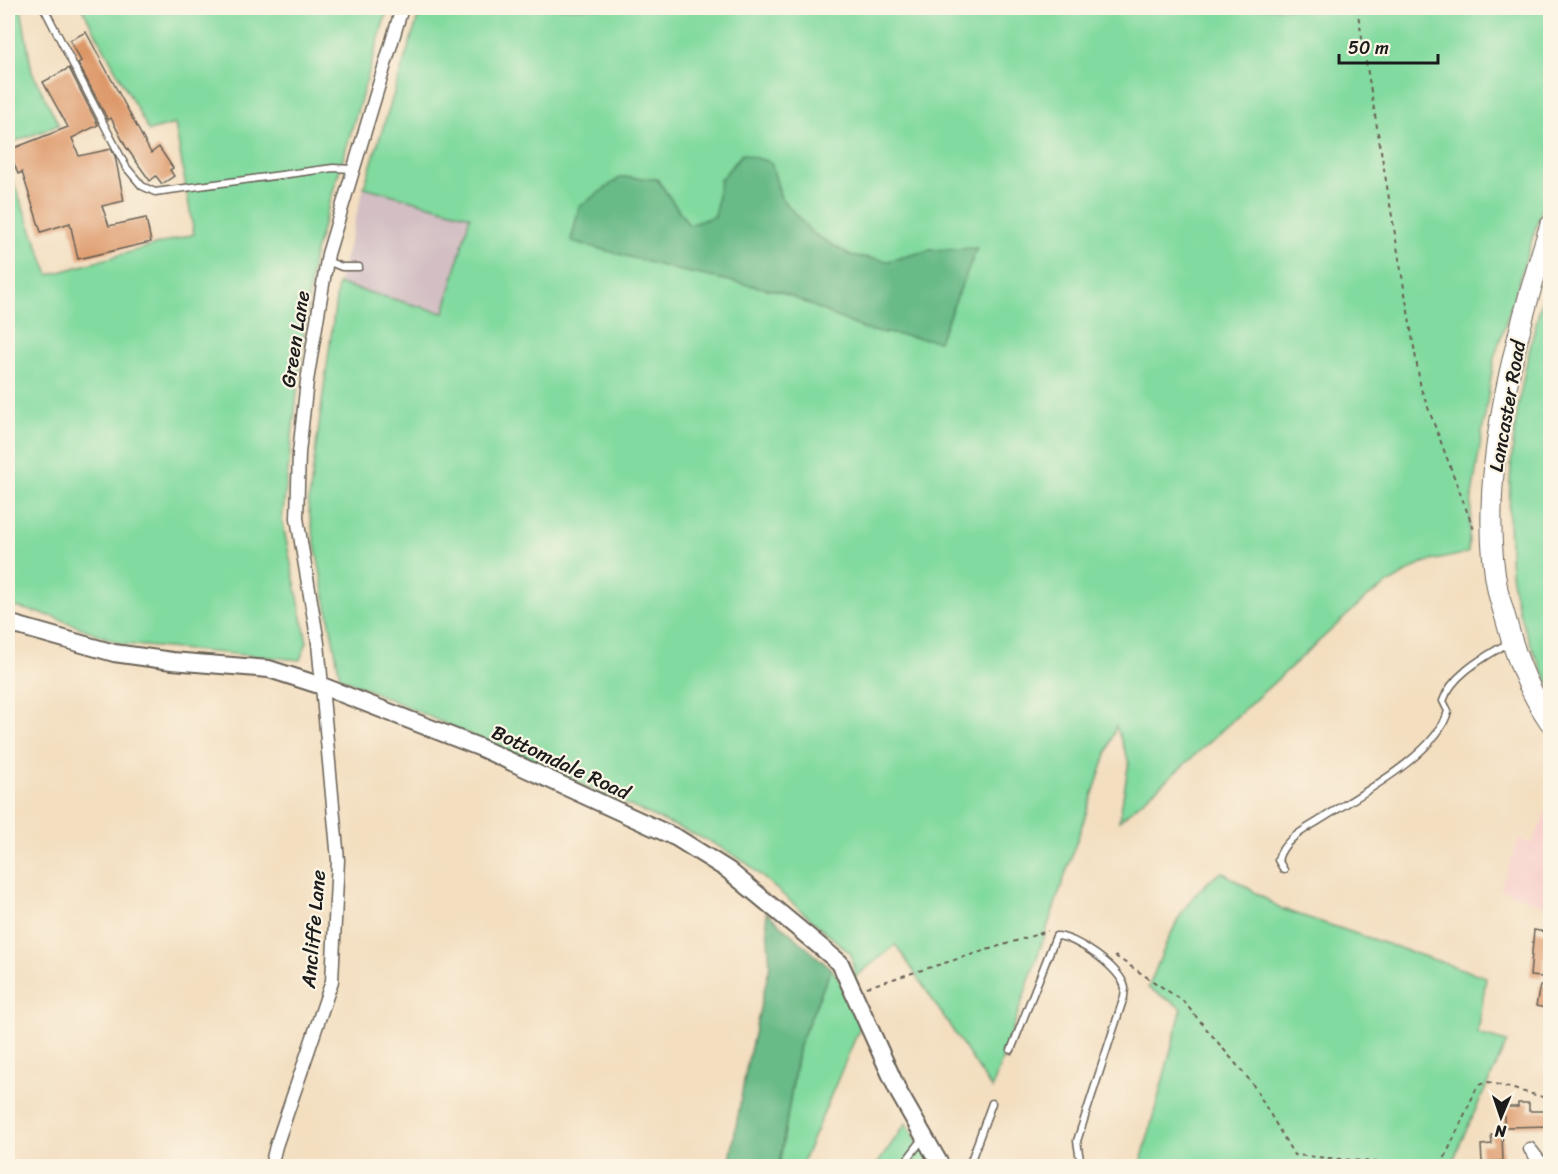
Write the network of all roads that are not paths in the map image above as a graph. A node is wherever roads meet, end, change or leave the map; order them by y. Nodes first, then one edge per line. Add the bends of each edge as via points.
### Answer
1 (45, 8) edge
2 (402, 8) edge
3 (354, 169) junction
4 (1551, 226) edge
5 (327, 261) junction
6 (358, 267) dead end
7 (8, 623) edge
8 (1512, 641) junction
9 (322, 686) junction
10 (1551, 722) edge
11 (1284, 870) dead end
12 (1011, 1050) dead end
13 (992, 1103) dead end
14 (924, 1137) junction
15 (1530, 1149) dead end
16 (1542, 1165) edge
17 (271, 1167) edge
18 (902, 1167) edge
19 (941, 1167) edge
20 (969, 1167) edge
21 (1081, 1167) edge

1 - 3 lane via 126,167 142,186 155,192 333,168
2 - 3 street, Green Lane
3 - 5 street, Green Lane
4 - 8 main road, Lancaster Road via 1525,308 1501,419 1494,476 1493,545 1498,591
5 - 6 lane via 342,267
5 - 9 street, Green Lane via 307,381 297,518
7 - 9 street, Bottomdale Road via 114,653 269,669
8 - 10 main road, Lancaster Road via 1531,692
8 - 11 lane via 1457,679 1443,701 1448,711 1446,721 1420,752 1280,849 1278,860
9 - 14 street, Bottomdale Road via 479,747 677,838 728,870 840,963 898,1093
9 - 17 street, Ancliffe Lane via 338,860 332,981
12 - 21 lane via 1056,936 1098,956 1120,977 1124,997 1077,1141
13 - 20 lane
14 - 18 lane
14 - 19 street, Bottomdale Road
15 - 16 street

